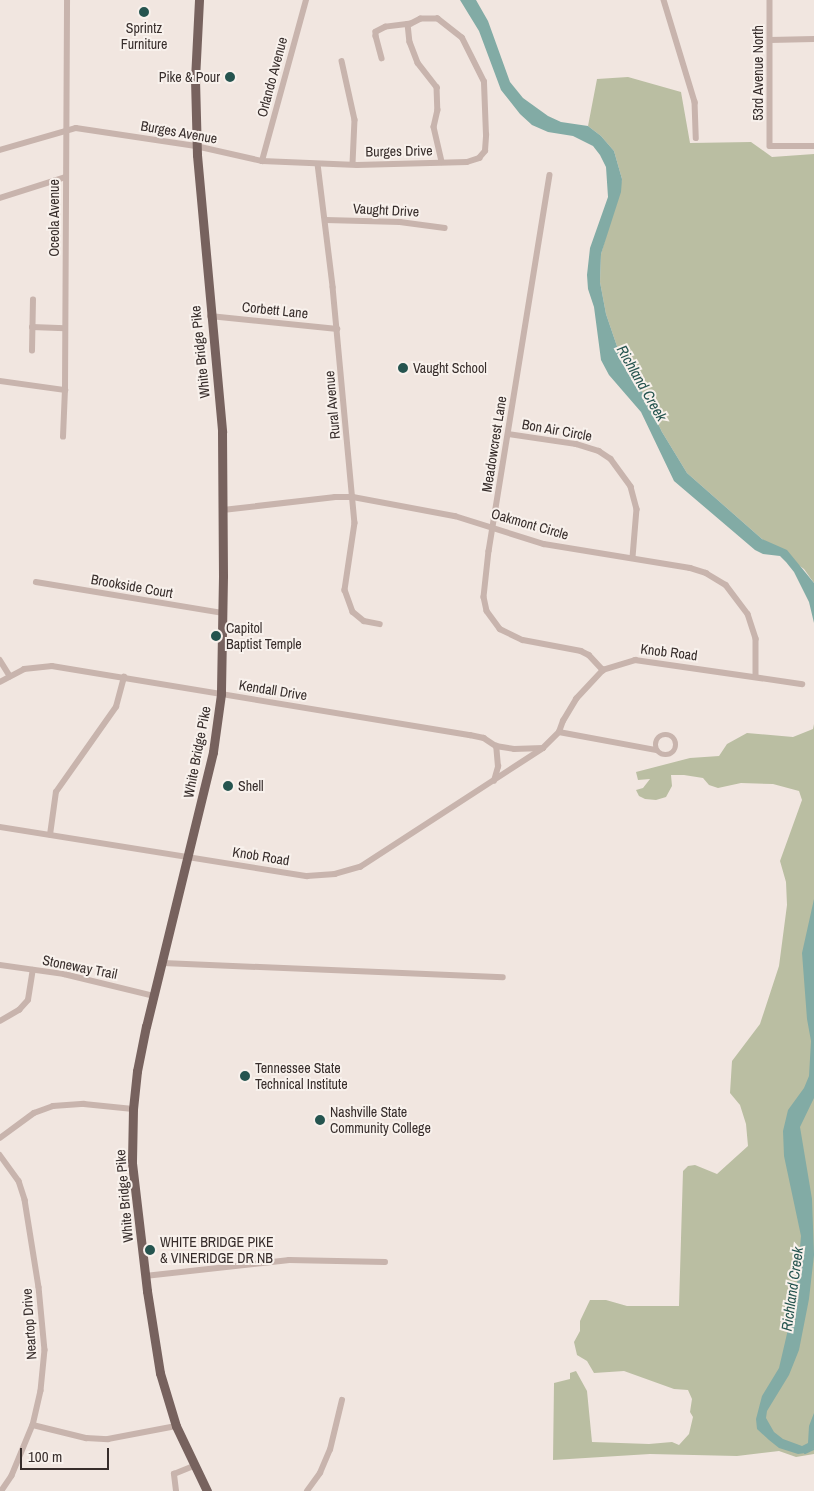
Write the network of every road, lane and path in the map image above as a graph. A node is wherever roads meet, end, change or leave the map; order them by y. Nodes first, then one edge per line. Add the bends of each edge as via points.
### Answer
1 (67, 0) edge
2 (199, 0) edge
3 (306, 0) edge
4 (664, 0) edge
5 (770, 0) edge
6 (408, 24) junction
7 (814, 39) edge
8 (770, 40) junction
9 (382, 58) dead end
10 (342, 61) dead end
11 (68, 131) junction
12 (696, 138) dead end
13 (196, 146) junction
14 (814, 146) edge
15 (0, 150) edge
16 (262, 161) junction
17 (442, 162) junction
18 (318, 164) junction
19 (355, 164) junction
20 (550, 176) dead end
21 (66, 177) junction
22 (0, 198) edge
23 (326, 220) junction
24 (445, 228) dead end
25 (33, 300) dead end
26 (210, 316) junction
27 (32, 327) junction
28 (65, 328) junction
29 (337, 329) junction
30 (32, 350) dead end
31 (0, 381) edge
32 (65, 390) junction
33 (508, 434) junction
34 (63, 437) dead end
35 (353, 498) junction
36 (223, 510) junction
37 (494, 527) junction
38 (633, 558) junction
39 (36, 582) dead end
40 (223, 613) junction
41 (380, 624) dead end
42 (0, 660) edge
43 (603, 670) junction
44 (10, 676) junction
45 (756, 677) junction
46 (124, 678) junction
47 (0, 682) edge
48 (802, 684) dead end
49 (221, 694) junction
50 (558, 732) junction
51 (496, 746) junction
52 (543, 748) junction
53 (656, 750) dead end
54 (494, 781) junction
55 (0, 827) edge
56 (50, 835) junction
57 (189, 858) junction
58 (162, 963) junction
59 (0, 965) edge
60 (33, 970) junction
61 (503, 977) dead end
62 (154, 996) junction
63 (0, 1021) edge
64 (133, 1109) junction
65 (0, 1138) edge
66 (0, 1155) edge
67 (385, 1262) dead end
68 (145, 1276) junction
69 (342, 1400) dead end
70 (33, 1425) junction
71 (176, 1426) junction
72 (194, 1466) junction
73 (2, 1491) edge
74 (176, 1491) edge
75 (207, 1491) edge
76 (307, 1491) edge

1 - 11 street, Oceola Avenue
2 - 13 main road, White Bridge Pike via 194,85
3 - 16 street, Orlando Avenue
4 - 12 street via 695,102
5 - 8 street, 53rd Avenue North
6 - 9 street, Burges Drive via 376,32
6 - 17 street, Burges Drive via 410,42 418,63 437,87 438,110 434,127
6 - 17 street, Burges Drive via 421,19 438,19 445,24 462,38 484,82 485,152 467,162
7 - 8 street
8 - 14 street, 53rd Avenue North via 770,146
10 - 19 street via 355,120
11 - 13 street, Burges Avenue via 76,128
11 - 15 street, Burges Avenue
11 - 21 street, Oceola Avenue
13 - 16 street, Burges Avenue
13 - 26 main road, White Bridge Pike
16 - 18 street, Burges Avenue
17 - 19 street, Burges Drive
18 - 19 street, Burges Avenue
18 - 23 street, Rural Avenue
20 - 33 street, Meadowcrest Lane
21 - 22 street
21 - 28 street, Oceola Avenue
23 - 24 street, Vaught Drive via 400,222
23 - 29 street, Rural Avenue
25 - 27 street
26 - 29 street, Corbett Lane
26 - 36 main road, White Bridge Pike via 222,432
27 - 28 street
27 - 30 street
28 - 32 street, Oceola Avenue
29 - 35 street, Rural Avenue
31 - 32 street
32 - 34 street, Oceola Avenue
33 - 37 street, Meadowcrest Lane
33 - 38 street, Bon Air Circle via 576,444 599,451 611,459 631,487 637,509
35 - 36 street, Oakmont Circle via 335,497
35 - 37 street, Oakmont Circle via 455,516
35 - 41 street, Rural Avenue via 354,536 345,590 353,612 364,621
36 - 40 main road, White Bridge Pike
37 - 38 street, Oakmont Circle via 544,544
37 - 43 street, Meadowcrest Lane via 484,597 487,611 500,629 523,640 581,651
38 - 45 street, Oakmont Circle via 706,572 726,585 753,626
39 - 40 street, Brookside Court
40 - 49 main road, White Bridge Pike
42 - 44 street
43 - 45 street, Knob Road via 635,660
43 - 50 street, Knob Road via 576,698
44 - 46 street, Kendall Drive via 24,669 52,666
44 - 47 street, Kendall Drive
45 - 48 street, Knob Road
46 - 49 street, Kendall Drive
46 - 56 street via 116,707 56,792
49 - 51 street, Kendall Drive via 470,735 484,738
49 - 57 main road, White Bridge Pike via 214,752
50 - 52 street, Knob Road
50 - 53 street
51 - 52 street, Kendall Drive
51 - 54 street via 498,767
52 - 54 street, Knob Road
54 - 57 street, Knob Road via 360,867 334,874 307,876
55 - 56 street, Knob Road
56 - 57 street, Knob Road
57 - 58 main road, White Bridge Pike
58 - 61 street
58 - 62 main road, White Bridge Pike
59 - 60 street, Stoneway Trail
60 - 62 street, Stoneway Trail via 64,974
60 - 63 street via 28,1000 19,1010
62 - 64 main road, White Bridge Pike via 137,1071
64 - 65 street via 84,1104 53,1106 34,1113
64 - 68 main road, White Bridge Pike via 132,1163
66 - 70 street, Neartop Drive via 19,1181 26,1200 39,1287 44,1366
67 - 68 street via 289,1260
68 - 71 main road, White Bridge Pike via 160,1373
69 - 76 street via 330,1450 320,1473
70 - 71 street via 86,1438 108,1439
70 - 73 street, Neartop Drive via 12,1476
71 - 72 main road, White Bridge Pike
72 - 74 street via 174,1474
72 - 75 main road, White Bridge Pike

